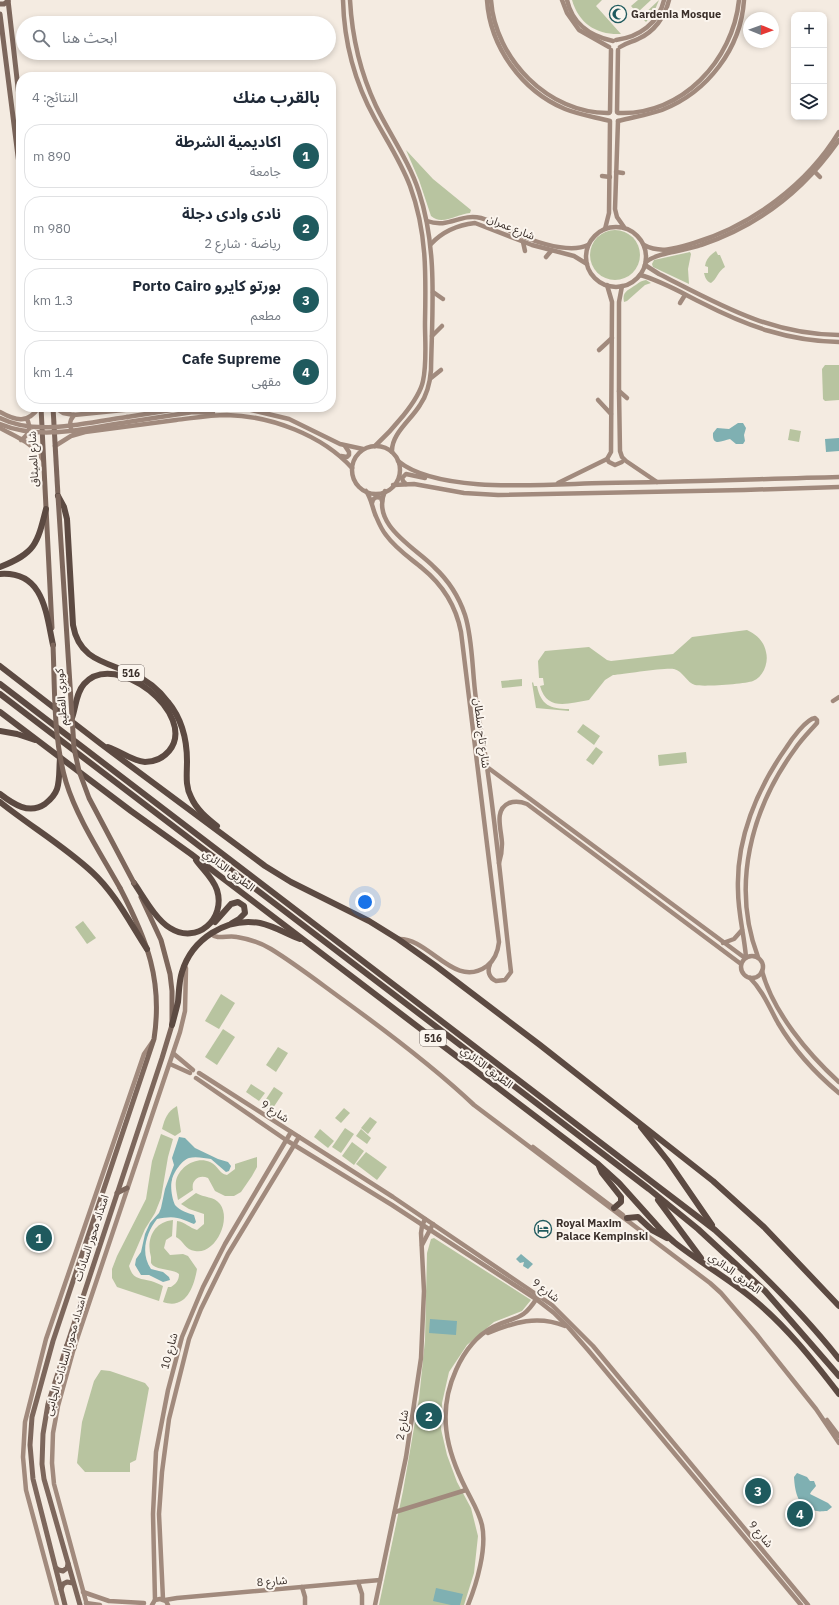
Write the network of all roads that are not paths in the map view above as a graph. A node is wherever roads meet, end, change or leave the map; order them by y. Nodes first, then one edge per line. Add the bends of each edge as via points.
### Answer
1 (8, 0) edge
2 (343, 0) edge
3 (350, 0) edge
4 (487, 0) edge
5 (491, 0) edge
6 (562, 0) edge
7 (567, 0) edge
8 (664, 0) edge
9 (669, 0) edge
10 (739, 0) edge
11 (744, 0) edge
12 (0, 4) edge
13 (0, 17) edge
14 (10, 17) junction
15 (344, 19) junction
16 (351, 19) junction
17 (614, 40) junction
18 (610, 49) junction
19 (619, 49) junction
20 (16, 72) edge
21 (610, 112) junction
22 (618, 112) junction
23 (610, 121) junction
24 (618, 121) junction
25 (839, 132) edge
26 (839, 140) edge
27 (16, 141) edge
28 (401, 150) junction
29 (395, 153) junction
30 (814, 171) junction
31 (616, 172) junction
32 (623, 172) dead end
33 (602, 176) dead end
34 (610, 176) junction
35 (820, 177) dead end
36 (427, 221) junction
37 (496, 224) junction
38 (624, 227) junction
39 (605, 229) junction
40 (494, 230) junction
41 (536, 233) dead end
42 (533, 239) junction
43 (523, 242) junction
44 (431, 244) junction
45 (588, 245) junction
46 (644, 245) junction
47 (567, 248) junction
48 (525, 251) dead end
49 (551, 251) junction
50 (566, 254) junction
51 (546, 257) dead end
52 (646, 263) junction
53 (587, 265) junction
54 (640, 275) junction
55 (607, 286) junction
56 (622, 286) junction
57 (433, 292) junction
58 (685, 295) junction
59 (443, 299) dead end
60 (680, 303) dead end
61 (442, 326) dead end
62 (817, 334) junction
63 (839, 335) edge
64 (432, 336) junction
65 (612, 338) junction
66 (816, 341) junction
67 (839, 342) edge
68 (599, 350) dead end
69 (425, 362) junction
70 (431, 362) junction
71 (441, 370) dead end
72 (430, 378) junction
73 (619, 391) junction
74 (627, 398) dead end
75 (598, 400) dead end
76 (0, 412) edge
77 (36, 412) edge
78 (40, 412) edge
79 (53, 412) edge
80 (61, 412) edge
81 (104, 412) edge
82 (163, 412) edge
83 (260, 412) edge
84 (611, 414) junction
85 (74, 415) junction
86 (217, 415) junction
87 (0, 418) edge
88 (27, 419) junction
89 (127, 419) junction
90 (397, 422) junction
91 (0, 424) edge
92 (403, 427) junction
93 (0, 428) edge
94 (76, 435) junction
95 (611, 439) junction
96 (620, 439) junction
97 (21, 440) junction
98 (55, 446) junction
99 (344, 446) junction
100 (375, 446) junction
101 (620, 447) junction
102 (363, 449) junction
103 (392, 452) junction
104 (341, 456) junction
105 (607, 459) junction
106 (44, 460) junction
107 (398, 461) junction
108 (622, 462) junction
109 (633, 466) junction
110 (352, 468) junction
111 (432, 477) junction
112 (839, 477) edge
113 (658, 483) junction
114 (406, 484) junction
115 (556, 484) junction
116 (394, 486) junction
117 (839, 487) edge
118 (366, 491) junction
119 (385, 492) junction
120 (58, 496) junction
121 (382, 501) junction
122 (372, 503) junction
123 (46, 509) junction
124 (0, 567) edge
125 (0, 574) edge
126 (52, 645) junction
127 (0, 661) edge
128 (0, 666) edge
129 (19, 681) junction
130 (0, 684) edge
131 (0, 694) edge
132 (839, 697) edge
133 (833, 701) dead end
134 (0, 712) edge
135 (72, 718) junction
136 (0, 731) edge
137 (42, 742) junction
138 (101, 744) junction
139 (60, 757) junction
140 (487, 767) junction
141 (0, 794) edge
142 (0, 802) edge
143 (234, 843) junction
144 (191, 854) junction
145 (498, 864) junction
146 (134, 883) junction
147 (120, 888) joint
148 (231, 924) junction
149 (209, 925) junction
150 (742, 930) junction
151 (211, 934) junction
152 (398, 939) junction
153 (723, 942) junction
154 (310, 944) junction
155 (147, 949) junction
156 (189, 956) junction
157 (745, 957) junction
158 (758, 957) junction
159 (491, 962) junction
160 (741, 964) junction
161 (762, 971) junction
162 (750, 978) junction
163 (172, 1026) junction
164 (154, 1040) junction
165 (174, 1054) junction
166 (170, 1064) junction
167 (839, 1082) edge
168 (839, 1093) edge
169 (264, 1115) junction
170 (633, 1117) junction
171 (260, 1122) junction
172 (291, 1132) junction
173 (299, 1137) junction
174 (286, 1140) junction
175 (294, 1145) junction
176 (549, 1161) junction
177 (598, 1164) junction
178 (127, 1188) junction
179 (649, 1190) junction
180 (117, 1193) junction
181 (393, 1197) junction
182 (389, 1203) junction
183 (614, 1208) junction
184 (627, 1218) junction
185 (426, 1219) junction
186 (433, 1224) junction
187 (422, 1226) junction
188 (429, 1230) junction
189 (715, 1230) junction
190 (447, 1233) junction
191 (644, 1233) junction
192 (444, 1239) junction
193 (674, 1242) junction
194 (422, 1245) junction
195 (710, 1268) junction
196 (537, 1297) junction
197 (839, 1306) edge
198 (568, 1327) junction
199 (482, 1335) junction
200 (67, 1345) junction
201 (593, 1346) junction
202 (74, 1348) junction
203 (588, 1350) junction
204 (839, 1358) edge
205 (839, 1376) edge
206 (839, 1394) edge
207 (639, 1402) junction
208 (634, 1406) junction
209 (816, 1410) junction
210 (838, 1433) edge
211 (839, 1443) edge
212 (697, 1471) junction
213 (692, 1475) junction
214 (466, 1490) junction
215 (395, 1512) junction
216 (749, 1538) junction
217 (68, 1564) junction
218 (56, 1567) junction
219 (380, 1580) junction
220 (358, 1582) junction
221 (73, 1584) junction
222 (302, 1587) junction
223 (61, 1589) junction
224 (83, 1592) junction
225 (164, 1600) junction
226 (105, 1602) edge
227 (153, 1603) edge
228 (87, 1604) edge
229 (142, 1604) edge
230 (57, 1605) edge
231 (65, 1605) edge
232 (80, 1605) edge
233 (100, 1605) edge
234 (168, 1605) edge
235 (305, 1605) edge
236 (362, 1605) edge
237 (375, 1605) edge
238 (468, 1605) edge
239 (802, 1605) edge
240 (808, 1605) edge

1 - 12 main road
1 - 14 main road
2 - 15 street
3 - 16 street
4 - 23 street via 499,46 508,62 524,80 558,105
5 - 21 street via 501,39 512,59 527,77 543,91 562,102 583,110
6 - 18 street via 566,14 574,25
7 - 17 street via 573,17 584,29 599,37
8 - 17 street via 657,17 647,28 634,36
9 - 19 street via 664,14 654,28
10 - 22 street via 736,21 728,43 716,64 698,82 678,97 655,108 630,113
11 - 24 street via 741,20 732,46 705,82 672,106
13 - 14 main road
13 - 27 main road
14 - 20 main road
15 - 16 street
15 - 29 street via 352,64 362,92
16 - 28 street via 368,88
17 - 18 street via 610,43
17 - 19 street via 619,42
18 - 19 street
18 - 21 street
19 - 22 street
21 - 22 street
21 - 23 street
22 - 24 street
23 - 24 street
23 - 34 street
24 - 31 street
25 - 46 street via 800,180 775,202 748,220 708,238 671,249 660,250
26 - 30 street
28 - 29 street
28 - 36 street via 416,182
29 - 69 street via 413,194 423,238 426,273
30 - 35 street
30 - 52 street via 780,203 742,228 699,246 655,256
31 - 32 street
31 - 38 street via 616,213 618,221
33 - 34 street
34 - 39 street via 610,213
36 - 37 street, شارع عمران via 441,224 476,217
36 - 44 street
37 - 40 street
37 - 42 street, شارع عمران
38 - 39 street
38 - 46 street via 638,236
39 - 45 street via 595,235
40 - 43 street, شارع عمران
40 - 44 street, شارع عمران via 475,223 465,225 443,233
41 - 42 street
42 - 47 street, شارع عمران
43 - 48 street
43 - 49 street, شارع عمران
44 - 57 street
45 - 47 street, شارع عمران via 578,249
45 - 53 street
46 - 52 street
47 - 50 street
49 - 50 street, شارع عمران
49 - 51 street
50 - 53 street, شارع عمران via 578,258
52 - 54 street
52 - 62 street via 659,274 746,317 778,328
53 - 55 street via 594,277
54 - 56 street
54 - 58 street
55 - 56 street
55 - 65 street via 612,302
56 - 73 street via 619,298
57 - 59 street
57 - 64 street
58 - 60 street
58 - 66 street via 750,326
61 - 64 street
62 - 63 street
62 - 66 street
64 - 70 street
65 - 68 street
65 - 84 street
66 - 67 street
69 - 70 street
69 - 90 street via 420,391
70 - 72 street
71 - 72 street
72 - 92 street via 424,400
73 - 74 street
73 - 96 street
75 - 84 street
76 - 88 street via 18,420
77 - 88 street
78 - 106 main road, شارع الميثاق
79 - 98 main road, شارع الميثاق
80 - 85 street
81 - 85 street
82 - 89 street
83 - 99 street via 289,419
84 - 95 street
85 - 94 street via 70,426
86 - 89 street via 193,412
86 - 94 street
86 - 104 street via 247,417 282,425 308,436
87 - 89 street, bridge via 22,426 42,428
88 - 97 street via 29,430 26,437
89 - 91 street, bridge via 39,433 20,431
90 - 92 street
90 - 100 street
92 - 103 street via 394,441
93 - 97 street
94 - 98 street
95 - 96 street
95 - 105 street via 611,452
96 - 101 street
97 - 106 street via 36,449
98 - 120 main road, شارع الميثاق
99 - 102 street
99 - 104 street via 349,455
100 - 102 street
100 - 103 street via 384,447
101 - 108 street
101 - 109 street via 622,457
102 - 110 street via 355,458
103 - 107 street
104 - 110 street
105 - 108 street via 612,464
105 - 115 street
106 - 123 main road, شارع الميثاق
107 - 111 street via 414,472
107 - 116 street via 399,474
108 - 109 street
109 - 113 street
110 - 118 street via 356,482
111 - 114 street via 423,478 406,474 402,480
111 - 115 street via 483,484
112 - 113 street
113 - 115 street
114 - 116 street
114 - 117 street via 464,493 498,495
116 - 119 street
118 - 119 street
118 - 122 street, شارع تاج سلطان
119 - 121 street
120 - 135 main road, كوبري الفطيم, bridge
120 - 143 highway, 516 via 67,519 73,625 78,640 85,651 95,659 149,683 171,706 180,720 185,736 187,788 191,799
121 - 122 street via 381,498 376,498
121 - 140 street, شارع تاج سلطان via 385,514 395,532 403,542 440,572 462,608 467,626
122 - 159 street, شارع تاج سلطان via 388,538 439,584 452,604 458,621 499,942 497,953
123 - 124 highway via 39,536 33,547 21,558
123 - 126 main road, كوبري الفطيم
125 - 126 highway via 23,577 36,588 44,605
126 - 139 main road, كوبري الفطيم, bridge
127 - 129 highway, 516
128 - 129 highway, 516
129 - 138 highway, 516
130 - 189 highway, الطريق الدائري / 516
131 - 179 highway, الطريق الدائري / 516
132 - 133 street
134 - 137 highway, الطريق الدائري / 516
135 - 138 highway, 516, bridge via 78,694 88,681 102,674 119,675 146,688 162,704 174,723 174,741 168,752 158,759 146,762 134,759
135 - 146 main road, كوبري الفطيم, bridge via 74,748 89,798
136 - 137 highway, 516
137 - 144 highway, الطريق الدائري / 516
138 - 143 highway, 516
139 - 141 highway via 57,788 43,805 26,808 12,803
139 - 147 main road, كوبري الفطيم, bridge via 74,803
140 - 145 street, شارع تاج سلطان
140 - 153 street
142 - 155 highway via 93,872
143 - 152 highway, 516 via 278,874 369,921
144 - 149 highway, 516 via 217,889 218,909
144 - 154 highway, الطريق الدائري / 516
145 - 159 street, شارع تاج سلطان via 511,972 504,980 494,980 488,972
145 - 160 street via 502,848 499,818 502,810 511,802 528,804
146 - 149 highway via 161,921 169,928 187,933
146 - 163 main road, امتداد محور السادات via 154,924 166,957 172,991
147 - 155 main road, امتداد محور السادات via 138,922
148 - 149 highway via 245,913 241,903 231,904 220,918
148 - 151 highway, 516
148 - 154 highway, 516 via 252,922 267,925
150 - 153 street via 734,939
150 - 157 street
150 - 158 street via 738,876 742,845 753,809 779,758 804,725 815,718 816,724 795,748 770,788 752,836 746,902 750,931
151 - 156 highway, 516 via 200,942
151 - 176 street via 216,937 242,938 270,948 379,1026
152 - 159 street via 416,943 448,966 464,971 482,969
152 - 170 highway, 516
153 - 157 street
154 - 177 highway, الطريق الدائري / 516
155 - 164 main road, امتداد محور السادات via 154,971 157,994
156 - 163 highway, 516 via 181,973
156 - 165 street, امتداد محور السادات الجانبى via 185,974 183,1022
157 - 158 street
157 - 160 street
158 - 161 street via 763,965
160 - 162 street via 743,974
161 - 162 street
161 - 167 street via 772,997 791,1028 817,1061
162 - 168 street via 759,988 796,1049
163 - 180 main road, امتداد محور السادات
164 - 218 main road, امتداد محور السادات via 53,1341 32,1417 30,1445 33,1479
164 - 230 street via 144,1054 46,1339 26,1417 22,1452 26,1490
165 - 166 street, امتداد محور السادات الجانبى
165 - 166 street via 191,1072
166 - 178 street, امتداد محور السادات الجانبى
169 - 171 street
169 - 171 street, شارع 9 via 198,1076
169 - 172 street, شارع 9
170 - 189 highway, 516 via 668,1161
170 - 197 highway, 516 via 764,1227
171 - 174 street, شارع 9
172 - 173 street, شارع 9
172 - 174 street, شارع 10
173 - 175 street, شارع 10
173 - 181 street, شارع 9
174 - 175 street, شارع 9
174 - 227 street, شارع 10 via 225,1244 182,1337 156,1452
175 - 182 street, شارع 9
175 - 225 street, شارع 10 via 228,1254 189,1339 172,1406 162,1472 159,1514
176 - 183 street
176 - 191 street
177 - 183 highway via 621,1197 621,1202
177 - 193 highway, الطريق الدائري / 516
178 - 180 main road
178 - 202 street, امتداد محور السادات الجانبى
179 - 195 highway, 516
179 - 205 highway, الطريق الدائري / 516 via 698,1229 765,1291
180 - 200 main road, امتداد محور السادات
181 - 182 street
181 - 185 street, شارع 9
182 - 187 street, شارع 9
183 - 184 street
184 - 191 street
184 - 193 highway via 638,1217 655,1232
185 - 186 street, شارع 9
185 - 187 street, شارع 2
186 - 188 street, شارع 2
186 - 190 street, شارع 9
187 - 188 street, شارع 9
187 - 194 street, شارع 2
188 - 192 street, شارع 9
188 - 194 street, شارع 2
189 - 204 highway, الطريق الدائري / 516 via 771,1284
190 - 192 street
190 - 196 street, شارع 9
191 - 209 street via 721,1293
192 - 196 street, شارع 9
193 - 195 highway, الطريق الدائري / 516
194 - 215 street, شارع 2 via 424,1308 421,1358
195 - 206 highway, الطريق الدائري / 516 via 754,1299 779,1322
196 - 198 street, شارع 9
196 - 199 street via 523,1316 492,1328
196 - 201 street, شارع 9 via 567,1318
198 - 199 street via 531,1320 509,1324
198 - 203 street, شارع 9
199 - 214 street via 468,1348 456,1370 445,1414 448,1446
200 - 202 main road
200 - 217 main road, امتداد محور السادات via 47,1412 42,1449 46,1486
201 - 203 street
201 - 207 street, شارع 9
202 - 224 street, امتداد محور السادات الجانبى via 55,1421 52,1463 54,1484
203 - 208 street, شارع 9
207 - 208 street
207 - 212 street, شارع 9
208 - 213 street, شارع 9
209 - 210 street
209 - 211 street
212 - 213 street
212 - 216 street, شارع 9
213 - 216 street, شارع 9
214 - 215 street
214 - 238 street via 477,1510 483,1532 480,1561
215 - 219 street, شارع 2
216 - 239 street, شارع 9
216 - 240 street, شارع 9
217 - 218 main road via 63,1571
217 - 221 main road, امتداد محور السادات
218 - 223 main road, امتداد محور السادات
219 - 220 street, شارع 8
219 - 237 street, شارع 2
220 - 222 street, شارع 8
220 - 236 street
221 - 223 main road via 67,1582
221 - 232 main road, امتداد محور السادات
222 - 225 street, شارع 8
222 - 235 street
223 - 231 main road, امتداد محور السادات
224 - 226 street
224 - 228 street, امتداد محور السادات الجانبى
225 - 227 street, شارع 8
225 - 234 street
226 - 229 street
227 - 229 street
228 - 233 street

